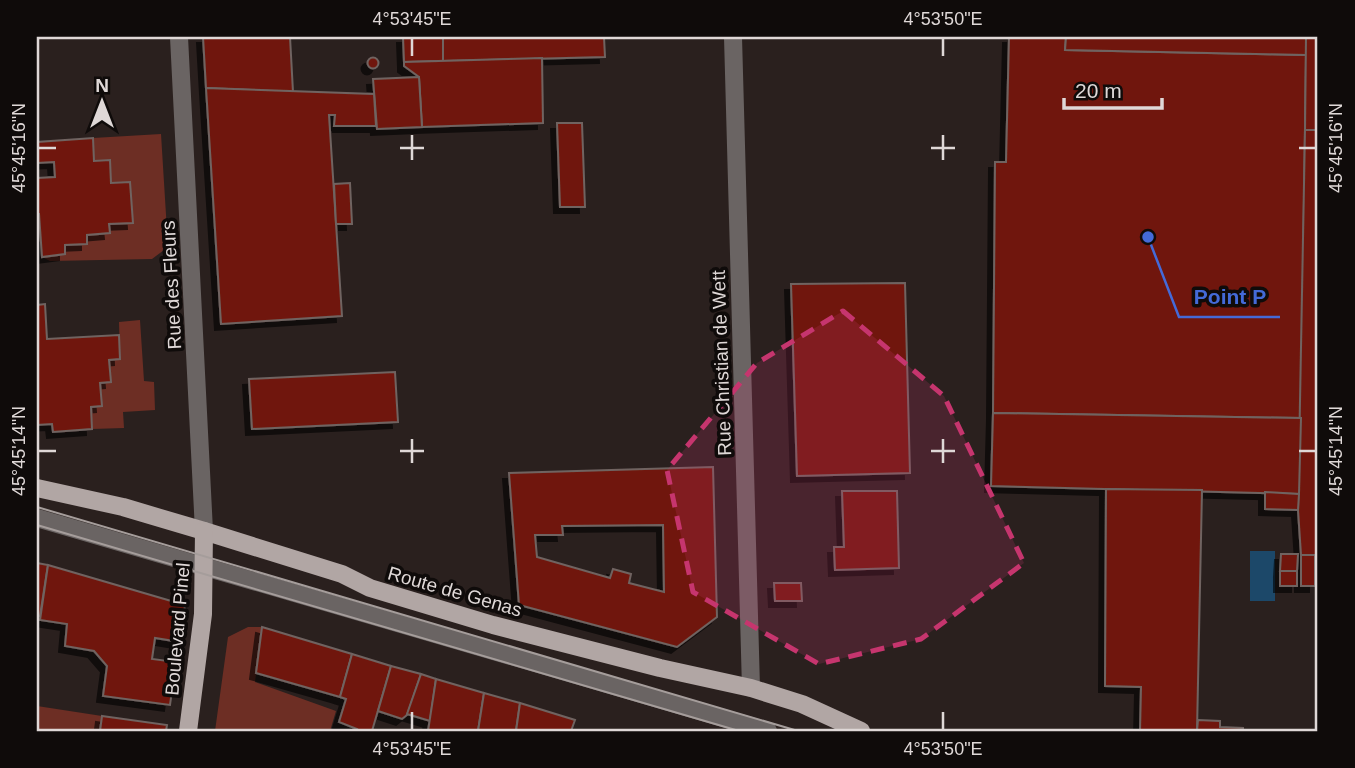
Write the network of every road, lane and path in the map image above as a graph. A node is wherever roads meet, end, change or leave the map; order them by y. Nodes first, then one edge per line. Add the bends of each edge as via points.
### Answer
1 (179, 37) edge
2 (733, 37) edge
3 (37, 488) edge
4 (37, 518) edge
5 (204, 531) junction
6 (205, 567) junction
7 (751, 688) junction
8 (188, 731) edge
9 (768, 731) edge
10 (861, 731) edge

1 - 5 street, Rue des Fleurs
2 - 7 street, Rue Christian de Wett
3 - 5 main road, Route de Genas
4 - 6 street
5 - 6 main road, Boulevard Pinel
5 - 7 main road, Route de Genas via 493,625
6 - 8 main road, Boulevard Pinel
6 - 9 street
7 - 10 main road, Route de Genas via 802,704

